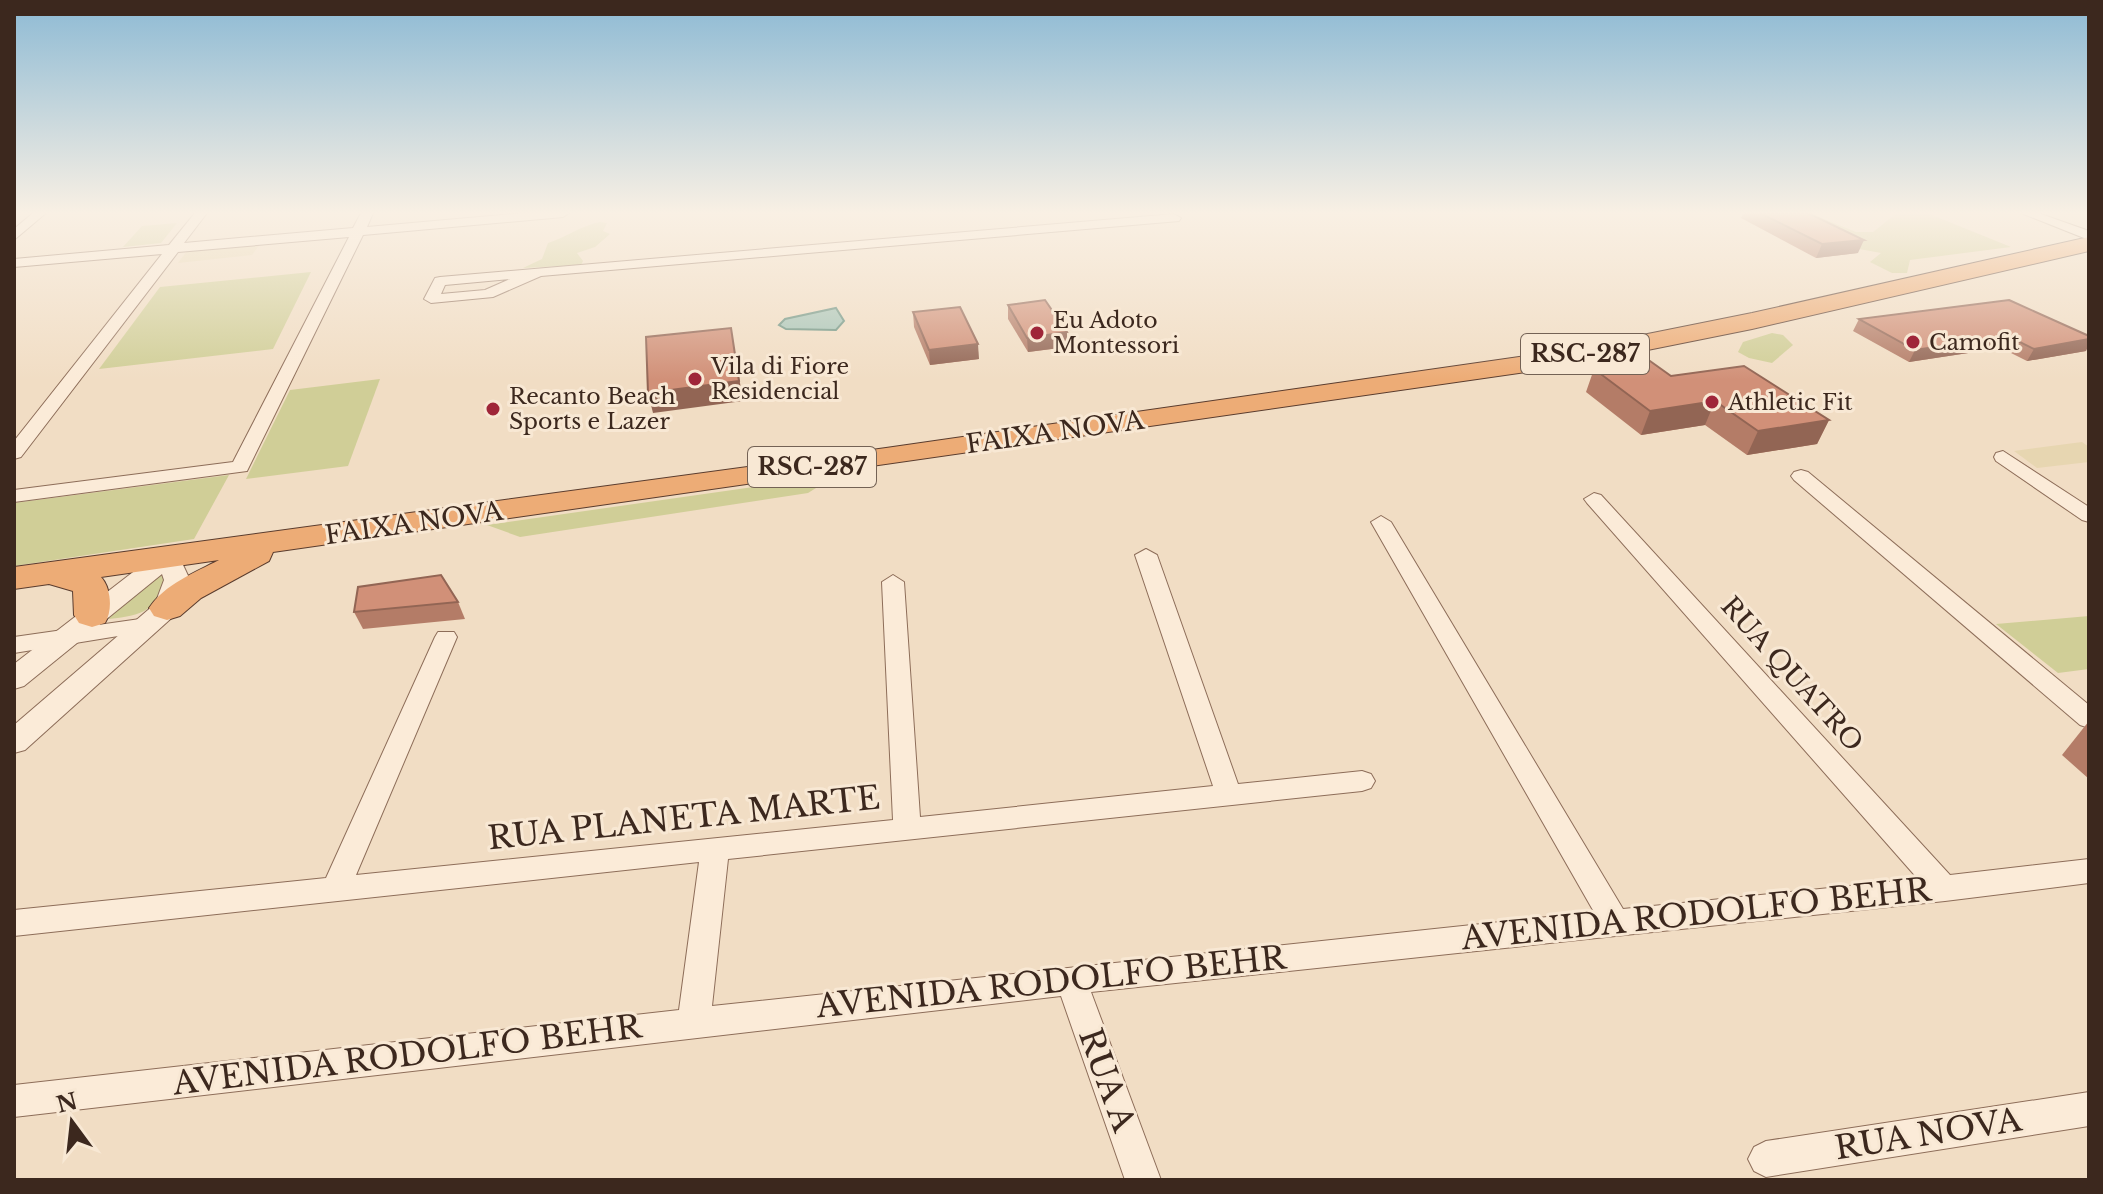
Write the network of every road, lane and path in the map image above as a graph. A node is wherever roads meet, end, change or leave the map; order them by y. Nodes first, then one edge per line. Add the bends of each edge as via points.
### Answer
1 (157, 269) edge
2 (339, 269) edge
3 (577, 269) edge
4 (1981, 269) edge
5 (538, 272) junction
6 (14, 453) edge
7 (2003, 457) dead end
8 (1801, 476) dead end
9 (14, 496) edge
10 (1594, 499) dead end
11 (2089, 516) edge
12 (1381, 522) dead end
13 (293, 539) junction
14 (1146, 555) dead end
15 (168, 557) junction
16 (31, 575) edge
17 (893, 582) dead end
18 (157, 617) junction
19 (79, 626) junction
20 (446, 637) dead end
21 (14, 645) edge
22 (14, 679) edge
23 (2089, 719) edge
24 (14, 742) edge
25 (1362, 781) dead end
26 (1229, 795) junction
27 (907, 829) junction
28 (715, 849) junction
29 (2089, 871) edge
30 (336, 889) junction
31 (1945, 889) junction
32 (1615, 922) junction
33 (14, 923) edge
34 (1071, 980) junction
35 (694, 1021) junction
36 (14, 1101) edge
37 (2089, 1109) edge
38 (1766, 1159) dead end
39 (1143, 1180) edge

1 - 6 street
2 - 9 street via 240,467
3 - 5 street
4 - 13 highway, FAIXA NOVA / RSC-287 via 1568,358
5 - 5 street via 440,281 431,299 488,294
7 - 11 street
8 - 23 street
10 - 31 street, RUA QUATRO
12 - 32 street
13 - 15 highway, FAIXA NOVA / RSC-287
13 - 18 highway via 188,590
14 - 26 street
15 - 16 highway, FAIXA NOVA / RSC-287
15 - 18 street via 177,580
15 - 19 street
16 - 19 highway via 90,585
17 - 27 street
18 - 19 street
18 - 24 street
19 - 21 street
19 - 22 street
20 - 30 street
25 - 26 street, RUA PLANETA MARTE
26 - 27 street, RUA PLANETA MARTE
27 - 28 street, RUA PLANETA MARTE
28 - 30 street, RUA PLANETA MARTE
28 - 35 street
29 - 31 street, AVENIDA RODOLFO BEHR
30 - 33 street, RUA PLANETA MARTE
31 - 32 street, AVENIDA RODOLFO BEHR
32 - 34 street, AVENIDA RODOLFO BEHR
34 - 35 street, AVENIDA RODOLFO BEHR
34 - 39 street, RUA A
35 - 36 street, AVENIDA RODOLFO BEHR
37 - 38 street, RUA NOVA

